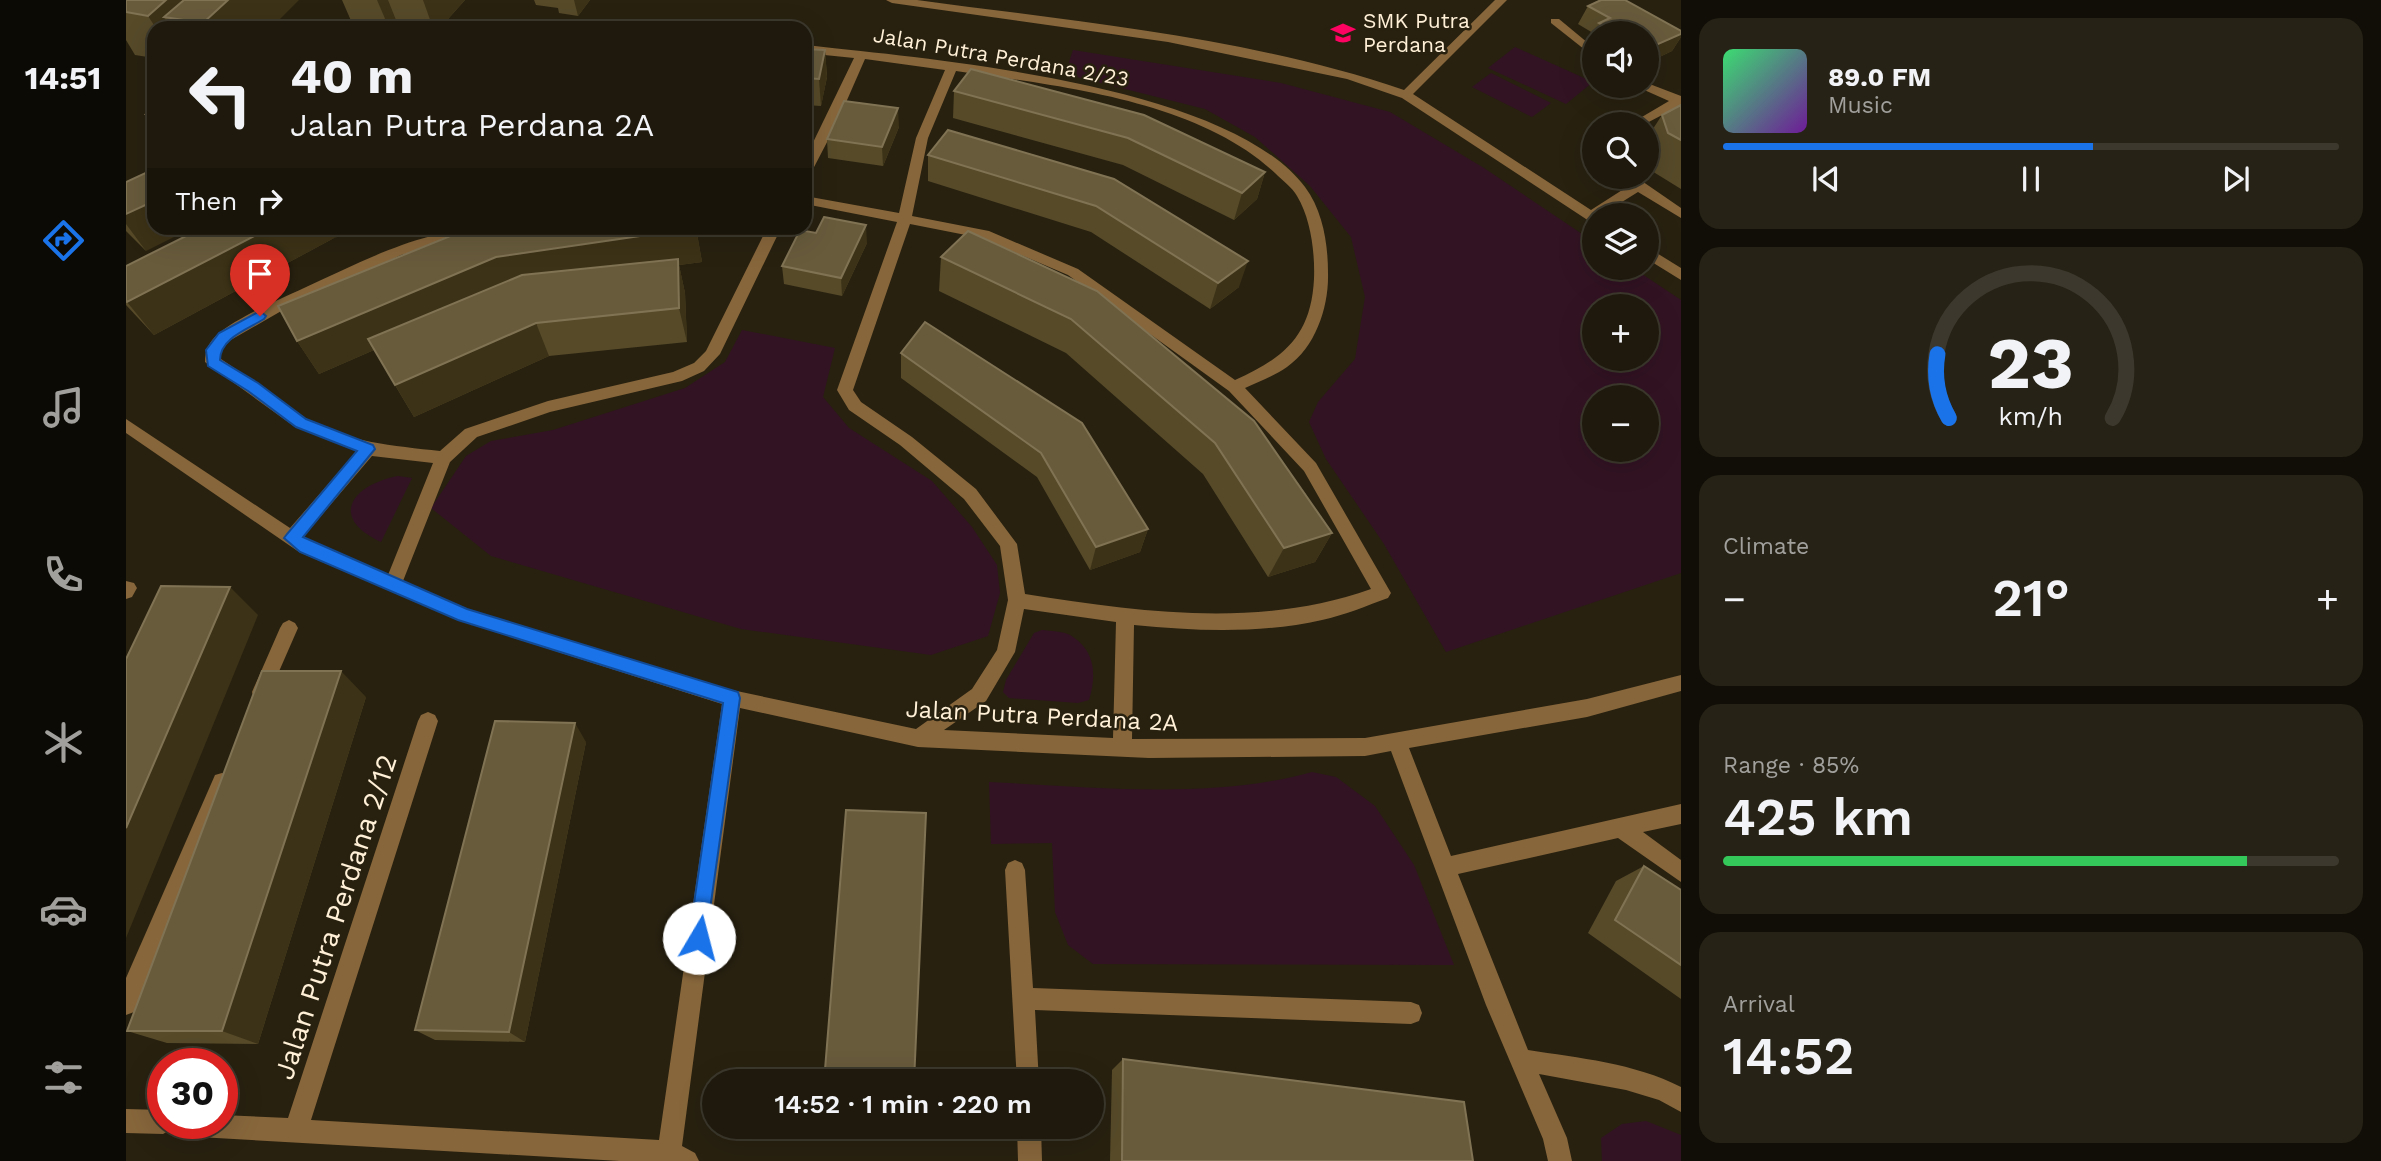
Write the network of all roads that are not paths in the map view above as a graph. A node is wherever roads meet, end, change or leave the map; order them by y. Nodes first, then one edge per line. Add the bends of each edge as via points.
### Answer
1 (892, 0) edge
2 (1501, 0) edge
3 (1555, 21) dead end
4 (1582, 44) edge
5 (812, 50) edge
6 (861, 55) junction
7 (951, 67) junction
8 (1659, 93) edge
9 (1406, 95) junction
10 (1676, 103) edge
11 (1659, 112) edge
12 (1681, 115) edge
13 (812, 158) edge
14 (1624, 189) edge
15 (1645, 189) edge
16 (812, 202) edge
17 (1608, 203) edge
18 (1582, 210) edge
19 (1681, 214) edge
20 (905, 218) junction
21 (456, 235) edge
22 (771, 235) edge
23 (1659, 261) edge
24 (1681, 275) edge
25 (1234, 387) junction
26 (126, 425) edge
27 (368, 449) junction
28 (443, 458) junction
29 (292, 538) junction
30 (393, 585) junction
31 (1017, 600) junction
32 (1125, 618) junction
33 (289, 628) dead end
34 (1681, 682) edge
35 (732, 698) junction
36 (251, 715) edge
37 (428, 721) dead end
38 (918, 738) junction
39 (1397, 741) junction
40 (1122, 748) junction
41 (229, 765) edge
42 (1681, 814) edge
43 (1619, 827) junction
44 (1445, 867) junction
45 (1015, 870) dead end
46 (1681, 872) edge
47 (1023, 999) junction
48 (126, 1004) edge
49 (1411, 1013) dead end
50 (1521, 1060) junction
51 (1027, 1069) edge
52 (1681, 1100) edge
53 (126, 1121) edge
54 (147, 1122) edge
55 (238, 1127) edge
56 (296, 1130) junction
57 (1029, 1139) edge
58 (678, 1156) edge
59 (1030, 1161) edge
60 (1560, 1161) edge

1 - 9 street via 1020,12 1168,38 1350,76
2 - 9 street
3 - 4 street
5 - 6 street, Jalan Putra Perdana 2/23
6 - 7 street, Jalan Putra Perdana 2/23
6 - 13 street
7 - 20 street via 922,138
7 - 25 street, Jalan Putra Perdana 2/23 via 1083,89 1203,123 1258,152 1298,186 1318,232 1322,281 1313,324 1285,360
8 - 10 street
9 - 18 street
10 - 11 street
10 - 12 street
14 - 17 street
15 - 19 street
16 - 20 street
20 - 25 street via 984,234 1073,272
20 - 31 street via 845,390 855,406 971,494 1008,544
21 - 27 street via 396,252 301,295 224,337 213,350 213,362 301,423
22 - 28 street via 712,354 699,367 677,377 548,407 471,433
23 - 24 street
25 - 32 street via 1310,467 1382,593 1317,614 1225,624
26 - 29 street, Jalan Putra Perdana 2A
27 - 28 street
27 - 29 street
28 - 30 street
29 - 30 street, Jalan Putra Perdana 2A
30 - 35 street, Jalan Putra Perdana 2A via 464,615
31 - 32 street
31 - 38 street via 1006,652 979,695
32 - 40 street
33 - 36 street
34 - 39 street, Jalan Putra Perdana 2A via 1587,708
35 - 38 street, Jalan Putra Perdana 2A
35 - 58 street
37 - 56 street, Jalan Putra Perdana 2/12
38 - 40 street, Jalan Putra Perdana 2A
39 - 40 street, Jalan Putra Perdana 2A via 1365,747
39 - 44 street
41 - 48 street
42 - 43 street
43 - 44 street
43 - 46 street
44 - 50 street
45 - 47 street
47 - 49 street
47 - 51 street
50 - 52 street via 1610,1076 1669,1092
50 - 60 street via 1555,1138
53 - 54 street
55 - 56 street
56 - 58 street
57 - 59 street

